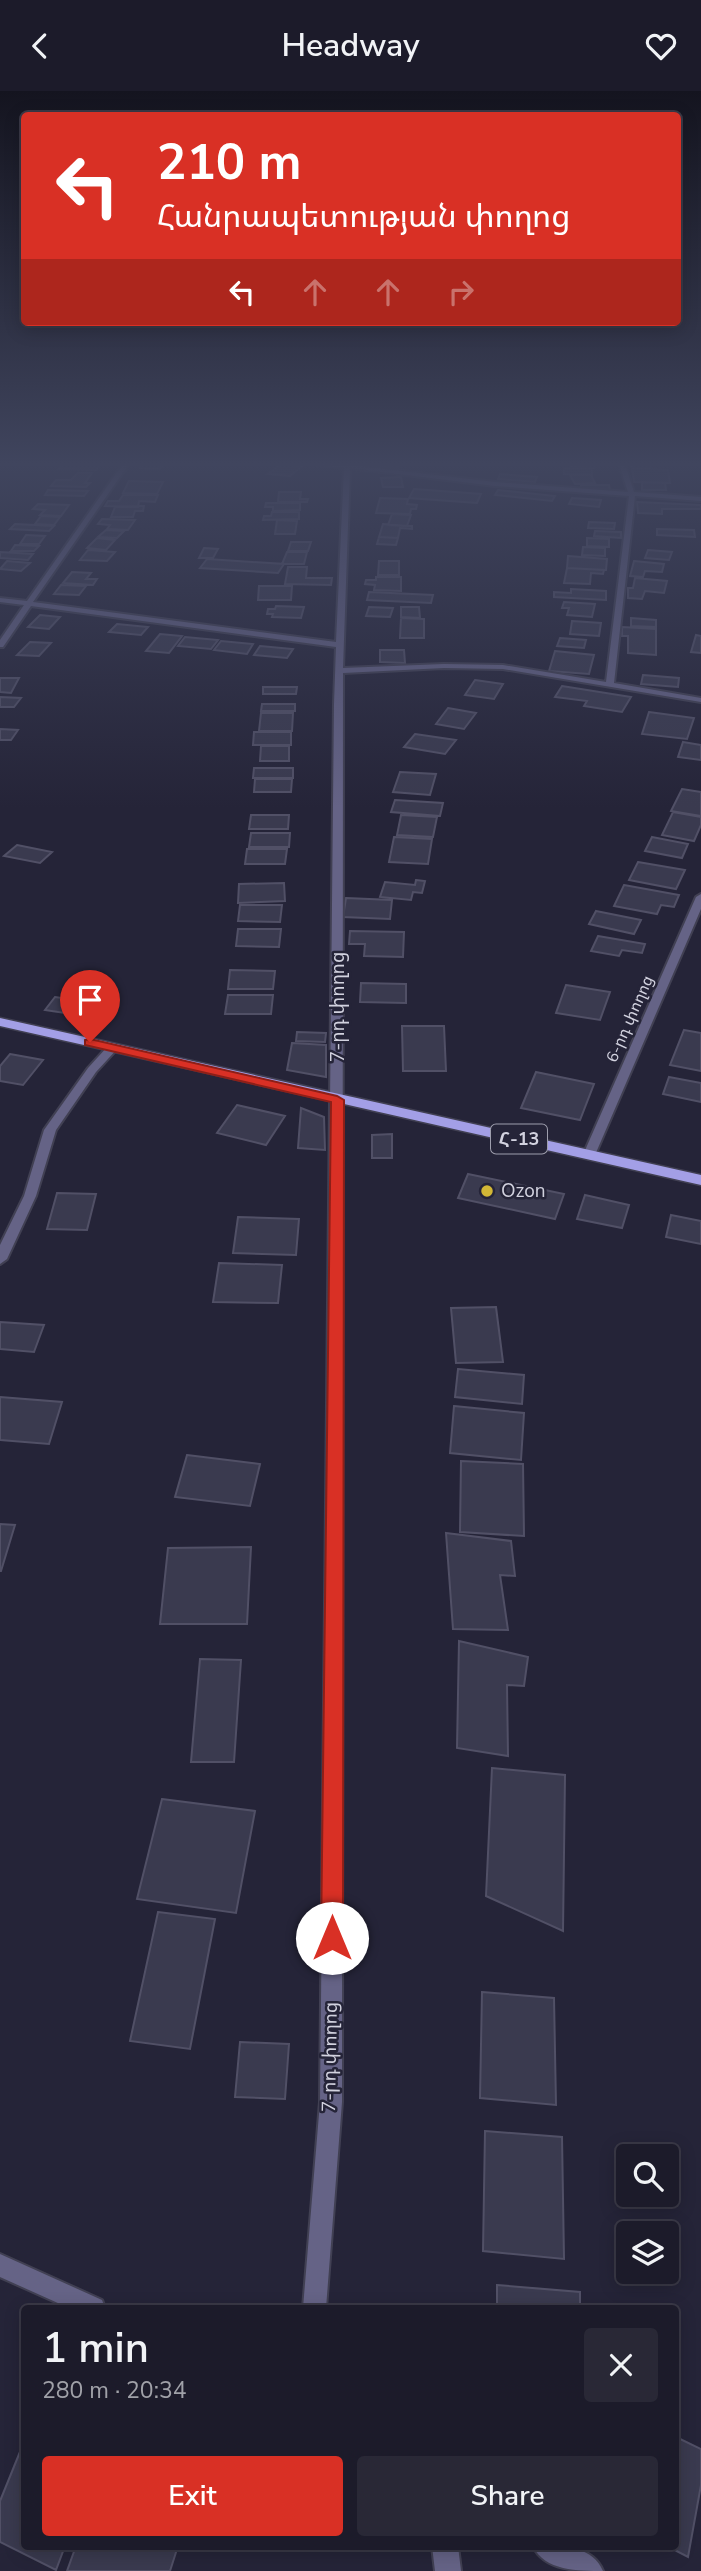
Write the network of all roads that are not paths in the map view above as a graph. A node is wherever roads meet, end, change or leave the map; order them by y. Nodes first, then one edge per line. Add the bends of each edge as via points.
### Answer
1 (49, 577) edge
2 (343, 577) edge
3 (623, 577) edge
4 (0, 600) edge
5 (30, 604) junction
6 (0, 645) edge
7 (341, 645) junction
8 (340, 671) junction
9 (610, 685) junction
10 (701, 699) edge
11 (701, 897) edge
12 (0, 1022) edge
13 (112, 1048) junction
14 (337, 1100) junction
15 (589, 1155) junction
16 (701, 1180) edge
17 (0, 1259) edge
18 (0, 2265) edge
19 (87, 2305) edge
20 (315, 2305) edge
21 (445, 2550) edge
22 (553, 2550) edge
23 (447, 2571) edge
24 (590, 2571) edge

1 - 5 street
2 - 7 street, 7-րդ փողոց
3 - 9 street
4 - 5 street
5 - 6 street
5 - 7 street
7 - 8 street, 7-րդ փողոց
8 - 9 street via 503,667
8 - 14 street, 7-րդ փողոց
9 - 10 street
11 - 15 street, 6-րդ փողոց
12 - 13 main road, Հ-13
13 - 14 main road, Հ-13
13 - 17 street via 50,1130 30,1196
14 - 15 main road, Հ-13
14 - 20 street, 7-րդ փողոց via 331,2102
15 - 16 main road, Հ-13
18 - 19 street
21 - 23 street
22 - 24 street

